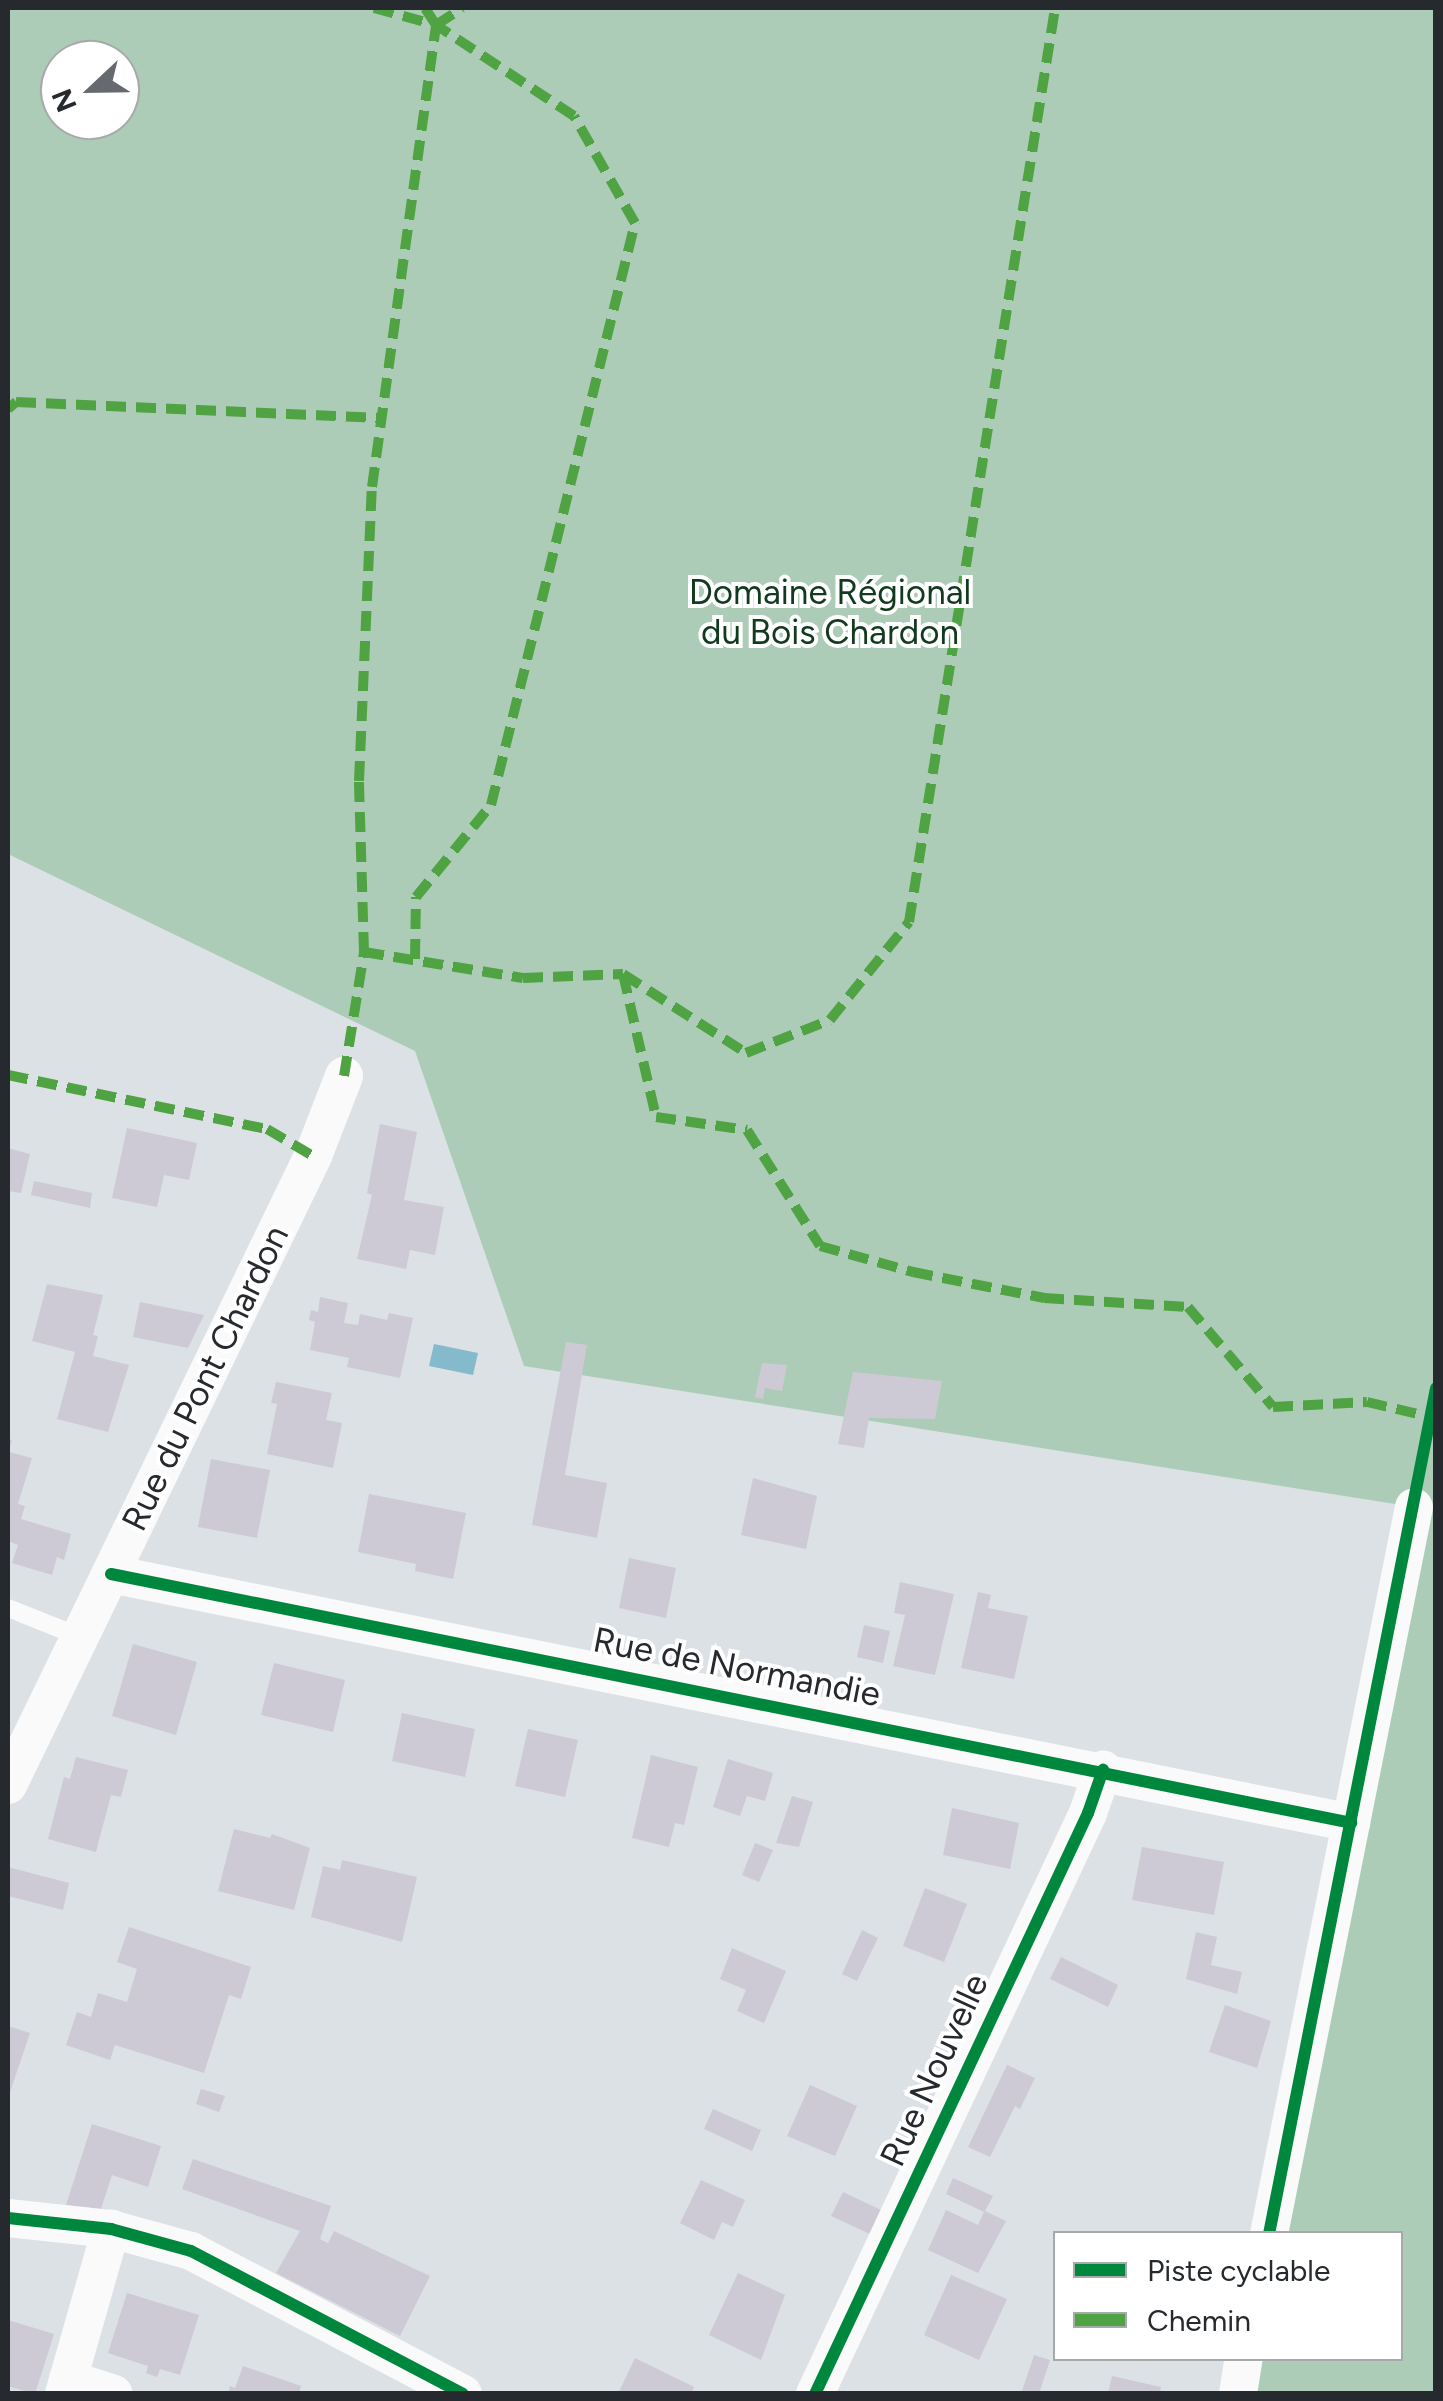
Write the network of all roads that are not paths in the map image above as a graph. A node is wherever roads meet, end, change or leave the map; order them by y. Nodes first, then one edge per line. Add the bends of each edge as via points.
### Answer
1 (344, 1076) dead end
2 (1414, 1507) dead end
3 (111, 1574) junction
4 (8, 1608) edge
5 (78, 1636) junction
6 (1103, 1770) junction
7 (8, 1786) edge
8 (1351, 1823) junction
9 (8, 2218) edge
10 (111, 2229) junction
11 (1270, 2231) edge
12 (1244, 2361) edge
13 (66, 2386) edge
14 (114, 2394) edge
15 (463, 2394) edge
16 (816, 2394) edge
17 (1238, 2394) edge

1 - 3 street, Rue du Pont Chardon via 313,1156
2 - 8 street
3 - 5 street, Rue du Pont Chardon
3 - 6 street, Rue de Normandie
4 - 5 lane
5 - 7 street, Rue du Pont Chardon
6 - 8 street, Rue de Normandie
6 - 16 street, Rue Nouvelle
8 - 11 street
9 - 10 street
10 - 13 street
10 - 15 street via 191,2250
12 - 17 street
13 - 14 street

